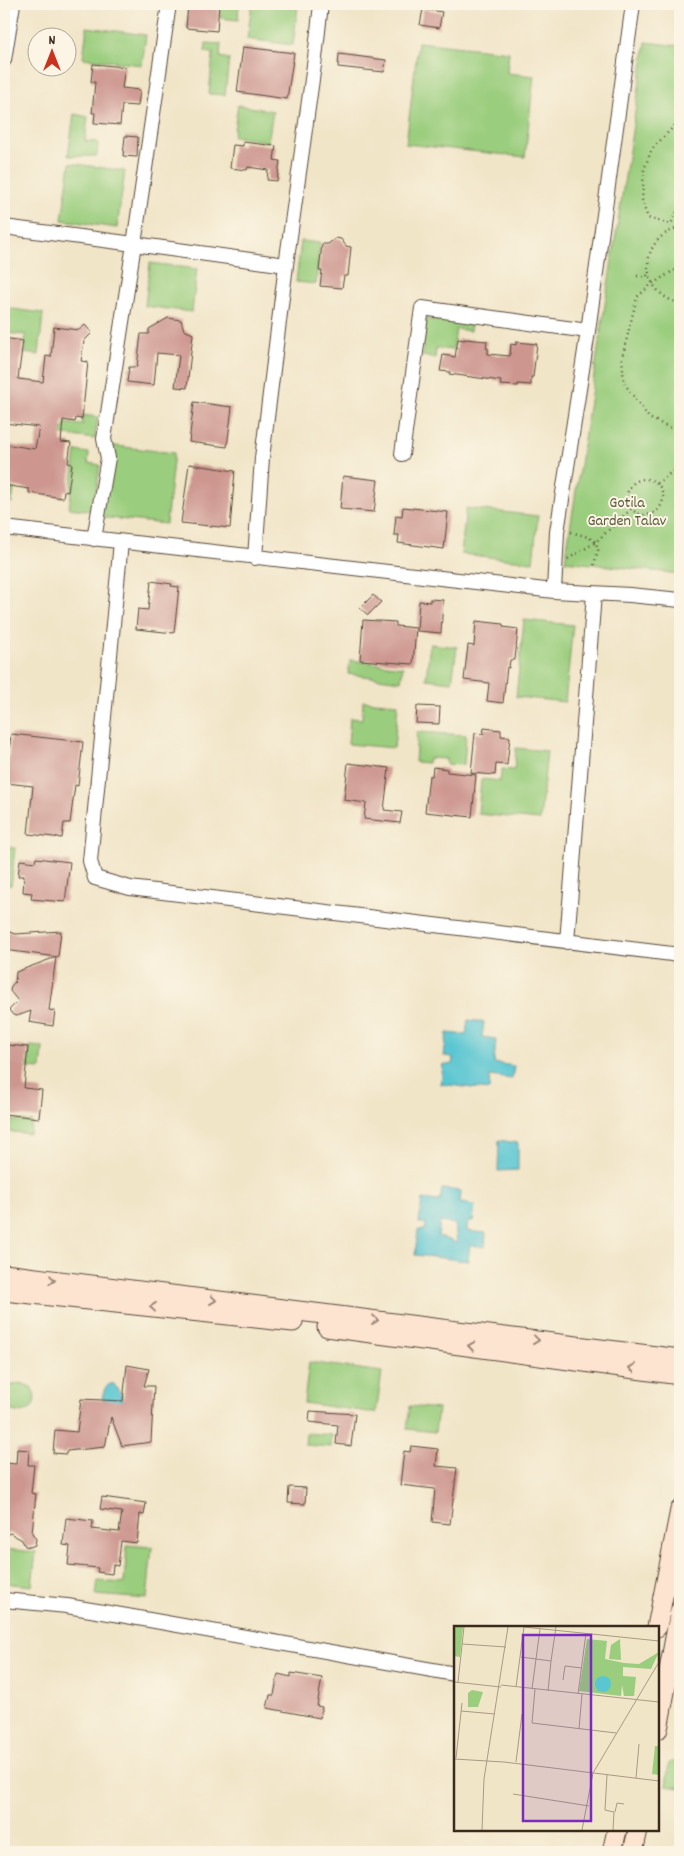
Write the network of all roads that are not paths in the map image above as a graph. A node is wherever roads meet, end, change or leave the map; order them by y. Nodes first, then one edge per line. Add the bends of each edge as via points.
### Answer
1 (13, 4) edge
2 (169, 4) edge
3 (321, 4) edge
4 (633, 4) edge
5 (4, 60) edge
6 (4, 227) edge
7 (134, 244) junction
8 (286, 265) junction
9 (588, 331) junction
10 (402, 454) dead end
11 (4, 528) edge
12 (94, 539) junction
13 (121, 542) junction
14 (256, 558) junction
15 (554, 591) junction
16 (594, 594) junction
17 (680, 600) edge
18 (567, 942) junction
19 (680, 955) edge
20 (4, 1274) edge
21 (4, 1291) edge
22 (680, 1359) edge
23 (680, 1375) edge
24 (680, 1510) edge
25 (4, 1600) edge
26 (680, 1611) edge
27 (657, 1626) edge
28 (454, 1674) edge
29 (659, 1716) edge
30 (617, 1831) edge
31 (638, 1831) edge
32 (612, 1852) edge
33 (633, 1852) edge

1 - 5 street
2 - 7 street
3 - 8 street
4 - 9 street
6 - 7 street
7 - 8 street
7 - 12 street via 104,439 108,458
8 - 14 street via 262,458
9 - 10 street via 422,308
9 - 15 street via 557,532
11 - 12 street
12 - 13 street
13 - 14 street
13 - 18 street via 90,861 95,878 130,888
14 - 15 street
15 - 16 street
16 - 17 street
16 - 18 street
18 - 19 street
20 -> 22 main road
23 -> 21 main road via 303,1323
24 - 27 main road
25 - 28 street via 67,1606
26 - 29 main road
30 - 32 main road
31 - 33 main road

